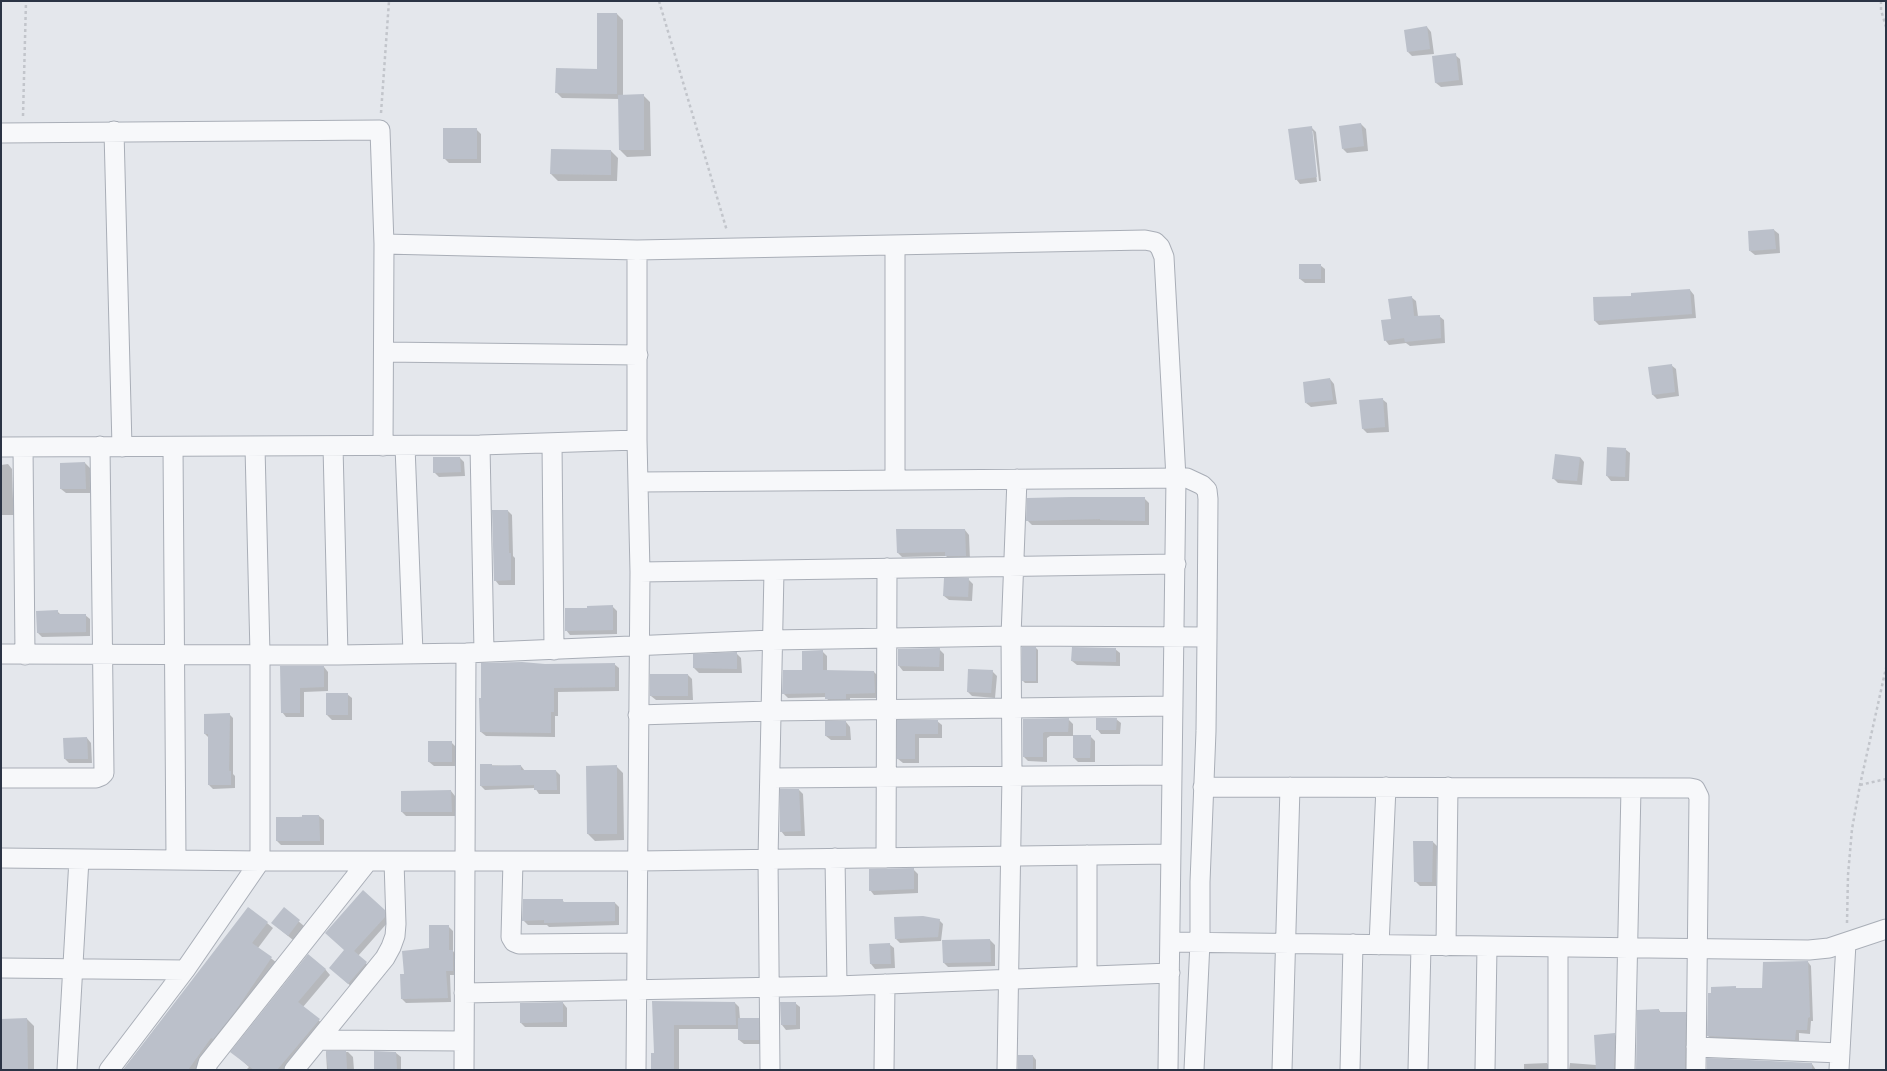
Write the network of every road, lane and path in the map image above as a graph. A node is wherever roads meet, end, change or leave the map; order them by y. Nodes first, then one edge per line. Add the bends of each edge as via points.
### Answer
1 (26, 1) edge
2 (389, 1) edge
3 (659, 1) edge
4 (1881, 1) edge
5 (1886, 27) edge
6 (380, 130) junction
7 (114, 131) junction
8 (1, 133) edge
9 (23, 133) junction
10 (384, 244) junction
11 (895, 245) junction
12 (732, 248) junction
13 (637, 250) junction
14 (384, 352) junction
15 (638, 355) junction
16 (636, 440) junction
17 (552, 443) junction
18 (480, 445) junction
19 (100, 446) junction
20 (333, 446) junction
21 (383, 446) junction
22 (405, 446) junction
23 (1, 447) edge
24 (23, 447) junction
25 (122, 447) junction
26 (173, 447) junction
27 (255, 447) junction
28 (1176, 478) junction
29 (1017, 479) junction
30 (896, 480) junction
31 (639, 482) junction
32 (1176, 564) junction
33 (1013, 566) junction
34 (887, 568) junction
35 (774, 571) junction
36 (640, 572) junction
37 (1011, 636) junction
38 (1173, 636) junction
39 (1207, 637) junction
40 (888, 638) junction
41 (772, 640) junction
42 (638, 646) junction
43 (554, 650) junction
44 (484, 652) junction
45 (413, 653) junction
46 (466, 653) junction
47 (1, 654) edge
48 (260, 654) junction
49 (26, 655) junction
50 (103, 655) junction
51 (174, 655) junction
52 (338, 655) junction
53 (1886, 668) edge
54 (1173, 706) junction
55 (1012, 708) junction
56 (887, 710) junction
57 (770, 711) junction
58 (638, 715) junction
59 (1012, 775) junction
60 (1172, 775) junction
61 (886, 777) junction
62 (1, 778) edge
63 (770, 778) junction
64 (1886, 779) edge
65 (1860, 785) junction
66 (1203, 787) junction
67 (1290, 787) junction
68 (1386, 787) junction
69 (1448, 787) junction
70 (1631, 788) junction
71 (1171, 854) junction
72 (1087, 855) junction
73 (1011, 856) junction
74 (1, 858) edge
75 (835, 858) junction
76 (886, 858) junction
77 (79, 859) junction
78 (176, 859) junction
79 (768, 859) junction
80 (465, 860) junction
81 (260, 861) junction
82 (368, 861) junction
83 (394, 861) junction
84 (513, 861) junction
85 (638, 861) junction
86 (1886, 929) edge
87 (1170, 942) junction
88 (1200, 942) junction
89 (637, 943) junction
90 (1846, 943) junction
91 (1285, 944) junction
92 (1353, 944) junction
93 (1379, 945) junction
94 (1421, 946) junction
95 (1446, 946) junction
96 (1488, 947) junction
97 (1558, 948) junction
98 (1626, 949) junction
99 (1696, 949) junction
100 (1, 968) edge
101 (73, 969) junction
102 (185, 970) junction
103 (1170, 973) junction
104 (1087, 976) junction
105 (1008, 980) junction
106 (885, 984) junction
107 (837, 986) junction
108 (771, 988) junction
109 (637, 989) junction
110 (464, 993) junction
111 (319, 1040) junction
112 (464, 1041) junction
113 (1696, 1047) junction
114 (1840, 1061) edge
115 (67, 1070) edge
116 (109, 1070) edge
117 (206, 1070) edge
118 (294, 1070) edge
119 (464, 1070) edge
120 (636, 1070) edge
121 (770, 1070) edge
122 (884, 1070) edge
123 (1007, 1070) edge
124 (1168, 1070) edge
125 (1194, 1070) edge
126 (1282, 1070) edge
127 (1350, 1070) edge
128 (1418, 1070) edge
129 (1485, 1070) edge
130 (1558, 1070) edge
131 (1625, 1070) edge
132 (1696, 1070) edge

1 - 9 path
2 - 6 path
3 - 12 path
4 - 5 path
6 - 7 street
6 - 10 street
7 - 9 street
7 - 25 street
8 - 9 street
10 - 13 street
10 - 14 street
11 - 12 street
11 - 28 street via 1145,240 1155,242 1164,256
11 - 30 street
12 - 13 street
13 - 15 street
14 - 15 street
14 - 21 street
15 - 16 street
16 - 17 street
16 - 31 street
17 - 18 street
17 - 43 street
18 - 22 street
18 - 44 street
19 - 24 street
19 - 25 street
19 - 50 street
20 - 21 street
20 - 27 street
20 - 52 street
21 - 22 street
22 - 45 street
23 - 24 street
24 - 49 street
25 - 26 street
26 - 27 street
26 - 51 street
27 - 48 street
28 - 29 street
28 - 32 street
28 - 39 street via 1196,481 1206,490 1208,499
29 - 30 street
29 - 33 street
30 - 31 street
31 - 36 street
32 - 33 street
32 - 38 street
33 - 34 street
33 - 37 street
34 - 35 street
34 - 40 street
35 - 36 street
35 - 41 street
36 - 42 street
37 - 38 street
37 - 40 street
37 - 55 street
38 - 39 street
38 - 54 street
39 - 66 street
40 - 41 street
40 - 56 street
41 - 42 street
41 - 57 street
42 - 43 street
42 - 58 street
43 - 44 street
44 - 46 street
45 - 46 street
45 - 52 street
46 - 80 street
47 - 49 street
48 - 51 street
48 - 52 street
48 - 81 street
49 - 50 street
50 - 51 street
50 - 62 street via 102,776
51 - 78 street
53 - 65 path
54 - 55 street
54 - 60 street
55 - 56 street
55 - 59 street
56 - 57 street
56 - 61 street
57 - 58 street
57 - 63 street
58 - 85 street
59 - 60 street
59 - 61 street
59 - 73 street
60 - 71 street
61 - 63 street
61 - 76 street
63 - 79 street
64 - 65 path
65 - 90 path via 1848,867
66 - 67 street
66 - 88 street
67 - 68 street
67 - 91 street
68 - 69 street
68 - 93 street
69 - 70 street
69 - 95 street
70 - 98 street
70 - 99 street via 1690,788 1698,793
71 - 72 street
71 - 87 street
72 - 73 street
72 - 104 street
73 - 76 street
73 - 105 street
74 - 77 street
75 - 76 street
75 - 79 street
75 - 107 street
77 - 78 street
77 - 101 street
78 - 81 street
79 - 85 street
79 - 108 street
80 - 83 street
80 - 84 street
80 - 110 street
81 - 82 street
81 - 102 street
82 - 83 street
82 - 117 street via 208,1063
83 - 111 street via 396,924 391,947
84 - 85 street
84 - 89 street via 511,937 514,942
85 - 89 street
86 - 90 street
87 - 88 street
87 - 103 street
88 - 91 street
88 - 125 street
89 - 109 street
90 - 99 street via 1809,950
90 - 114 street
91 - 92 street
91 - 126 street
92 - 93 street
92 - 127 street
93 - 94 street
94 - 95 street
94 - 128 street
95 - 96 street
96 - 97 street
96 - 129 street
97 - 98 street
97 - 130 street
98 - 99 street
98 - 131 street
99 - 113 street
100 - 101 street
101 - 102 street
101 - 115 street
102 - 116 street
103 - 104 street
103 - 124 street
104 - 105 street
105 - 106 street
105 - 123 street
106 - 107 street
106 - 122 street
107 - 108 street
108 - 109 street
108 - 121 street
109 - 110 street
109 - 120 street
110 - 112 street
111 - 112 street
111 - 118 street
112 - 119 street
113 - 114 street
113 - 132 street

